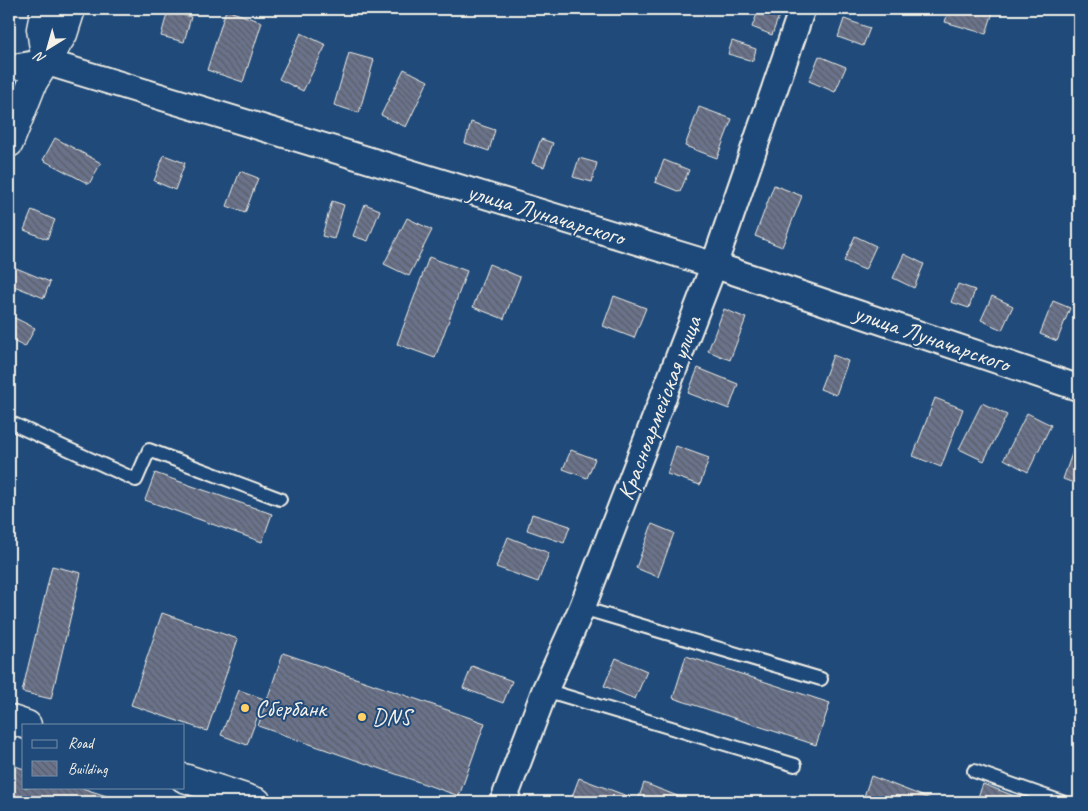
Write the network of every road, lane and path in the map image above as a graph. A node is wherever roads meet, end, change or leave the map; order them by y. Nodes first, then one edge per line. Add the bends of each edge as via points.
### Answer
1 (45, 9) edge
2 (71, 9) edge
3 (802, 9) edge
4 (46, 62) junction
5 (9, 68) edge
6 (9, 143) edge
7 (714, 264) junction
8 (1079, 388) edge
9 (9, 422) edge
10 (280, 499) dead end
11 (582, 608) junction
12 (821, 679) dead end
13 (544, 690) junction
14 (9, 719) edge
15 (24, 724) edge
16 (795, 765) dead end
17 (974, 771) dead end
18 (185, 778) edge
19 (257, 802) edge
20 (503, 802) edge
21 (1062, 802) edge

1 - 4 street via 41,29
2 - 4 street via 63,34
3 - 7 street, Красноармейская улица
4 - 5 street, улица Луначарского
4 - 6 street via 33,82
4 - 7 street, улица Луначарского
7 - 8 street, улица Луначарского
7 - 11 street, Красноармейская улица
9 - 10 lane via 136,480 148,450
11 - 12 lane
11 - 13 street, Красноармейская улица
13 - 16 lane
13 - 20 street, Красноармейская улица
14 - 15 street
17 - 21 lane
18 - 19 street

